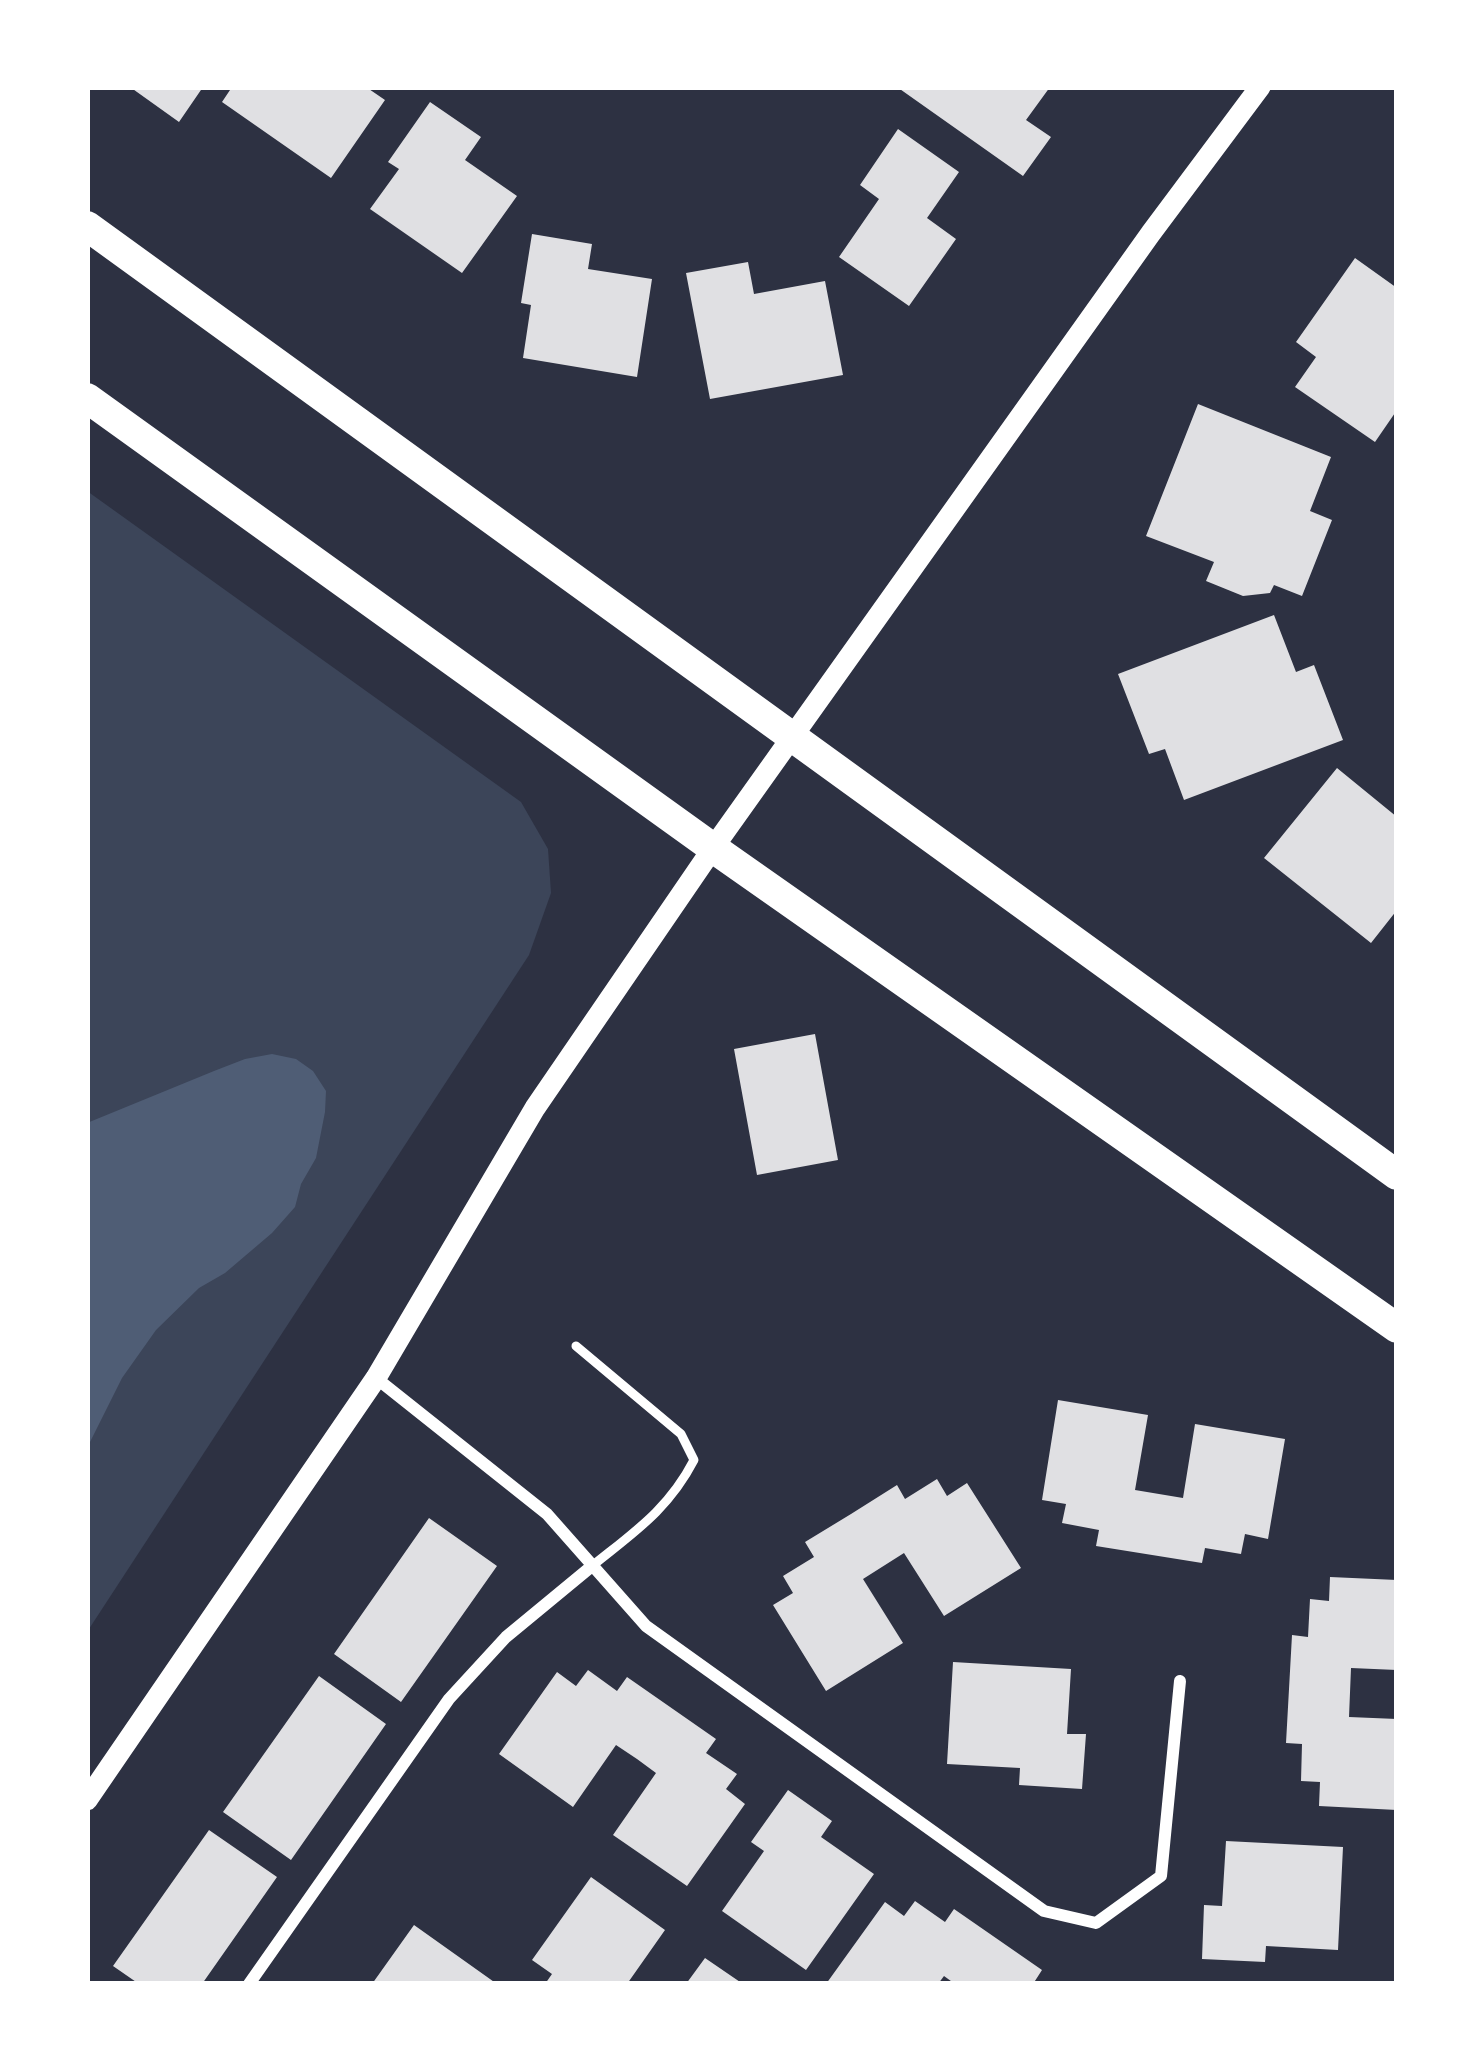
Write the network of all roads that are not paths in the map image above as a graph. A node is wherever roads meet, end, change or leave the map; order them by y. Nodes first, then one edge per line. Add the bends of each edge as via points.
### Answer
1 (1260, 87) edge
2 (87, 226) edge
3 (87, 398) edge
4 (792, 737) junction
5 (713, 848) junction
6 (1397, 1175) edge
7 (1397, 1328) edge
8 (576, 1346) dead end
9 (376, 1378) junction
10 (592, 1566) junction
11 (1180, 1681) dead end
12 (87, 1800) edge
13 (249, 1984) edge

1 - 4 street
2 - 4 main road
3 - 5 main road
4 - 5 street
4 - 6 main road
5 - 7 main road
5 - 9 street via 535,1108
8 - 10 lane via 681,1434 694,1460 659,1511
9 - 10 street via 547,1514
9 - 12 street
10 - 11 street via 646,1626 1044,1911 1096,1923 1162,1876
10 - 13 street via 506,1636 448,1699

